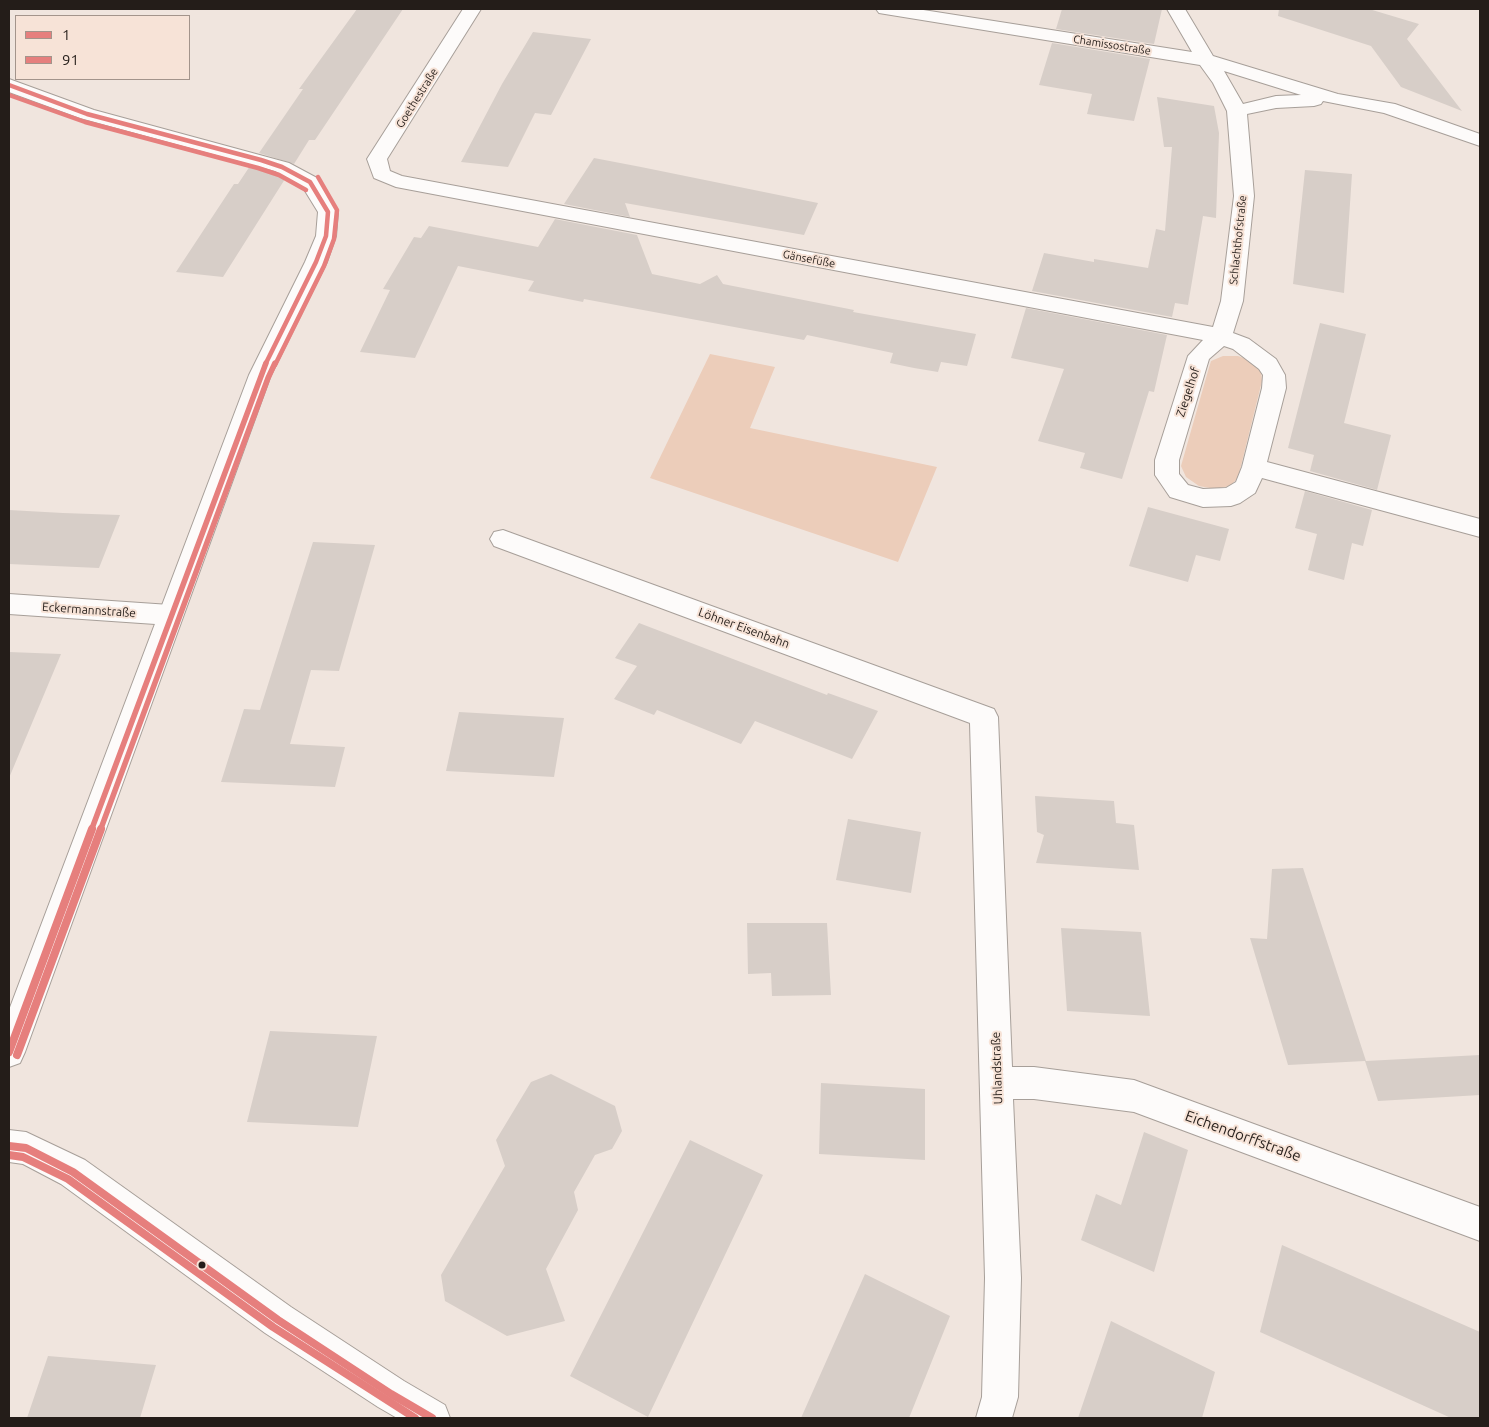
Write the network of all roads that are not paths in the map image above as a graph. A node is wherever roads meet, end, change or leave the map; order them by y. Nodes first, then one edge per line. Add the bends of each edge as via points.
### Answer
1 (472, 9) edge
2 (885, 9) edge
3 (1176, 9) edge
4 (1206, 60) junction
5 (9, 85) edge
6 (1335, 99) junction
7 (1237, 111) junction
8 (1480, 140) edge
9 (396, 181) joint
10 (1221, 336) junction
11 (1254, 467) junction
12 (1480, 528) edge
13 (503, 539) dead end
14 (9, 604) edge
15 (170, 615) junction
16 (984, 717) joint
17 (9, 1052) edge
18 (998, 1083) junction
19 (9, 1146) edge
20 (1480, 1224) edge
21 (432, 1418) edge
22 (994, 1418) edge

1 - 9 street, Goethestraße via 377,159 381,174
2 - 4 street, Chamissostraße
3 - 4 street, Schlachthofstraße
4 - 6 street, Chamissostraße
4 - 7 street, Schlachthofstraße
5 - 15 street via 87,114 282,167 310,182 328,212 326,236 316,262 260,375
6 - 7 street, Chamissostraße via 1276,102
6 - 8 street, Chamissostraße via 1388,108
7 - 10 street, Schlachthofstraße via 1244,196 1232,301
9 - 10 street, Gänsefüße
10 - 11 street, Ziegelhof via 1256,353 1268,364 1274,376 1274,388
10 - 11 street, Ziegelhof via 1199,356 1167,460 1167,475 1179,491 1203,498 1231,497 1246,486
11 - 12 street
13 - 16 street, Löhner Eisenbahn
14 - 15 street, Eckermannstraße
15 - 17 street
16 - 18 street, Uhlandstraße
18 - 20 street, Eichendorffstraße via 1034,1083 1134,1096
18 - 22 street, Uhlandstraße via 1003,1278 1000,1397
19 - 21 street via 26,1148 73,1172 278,1320

